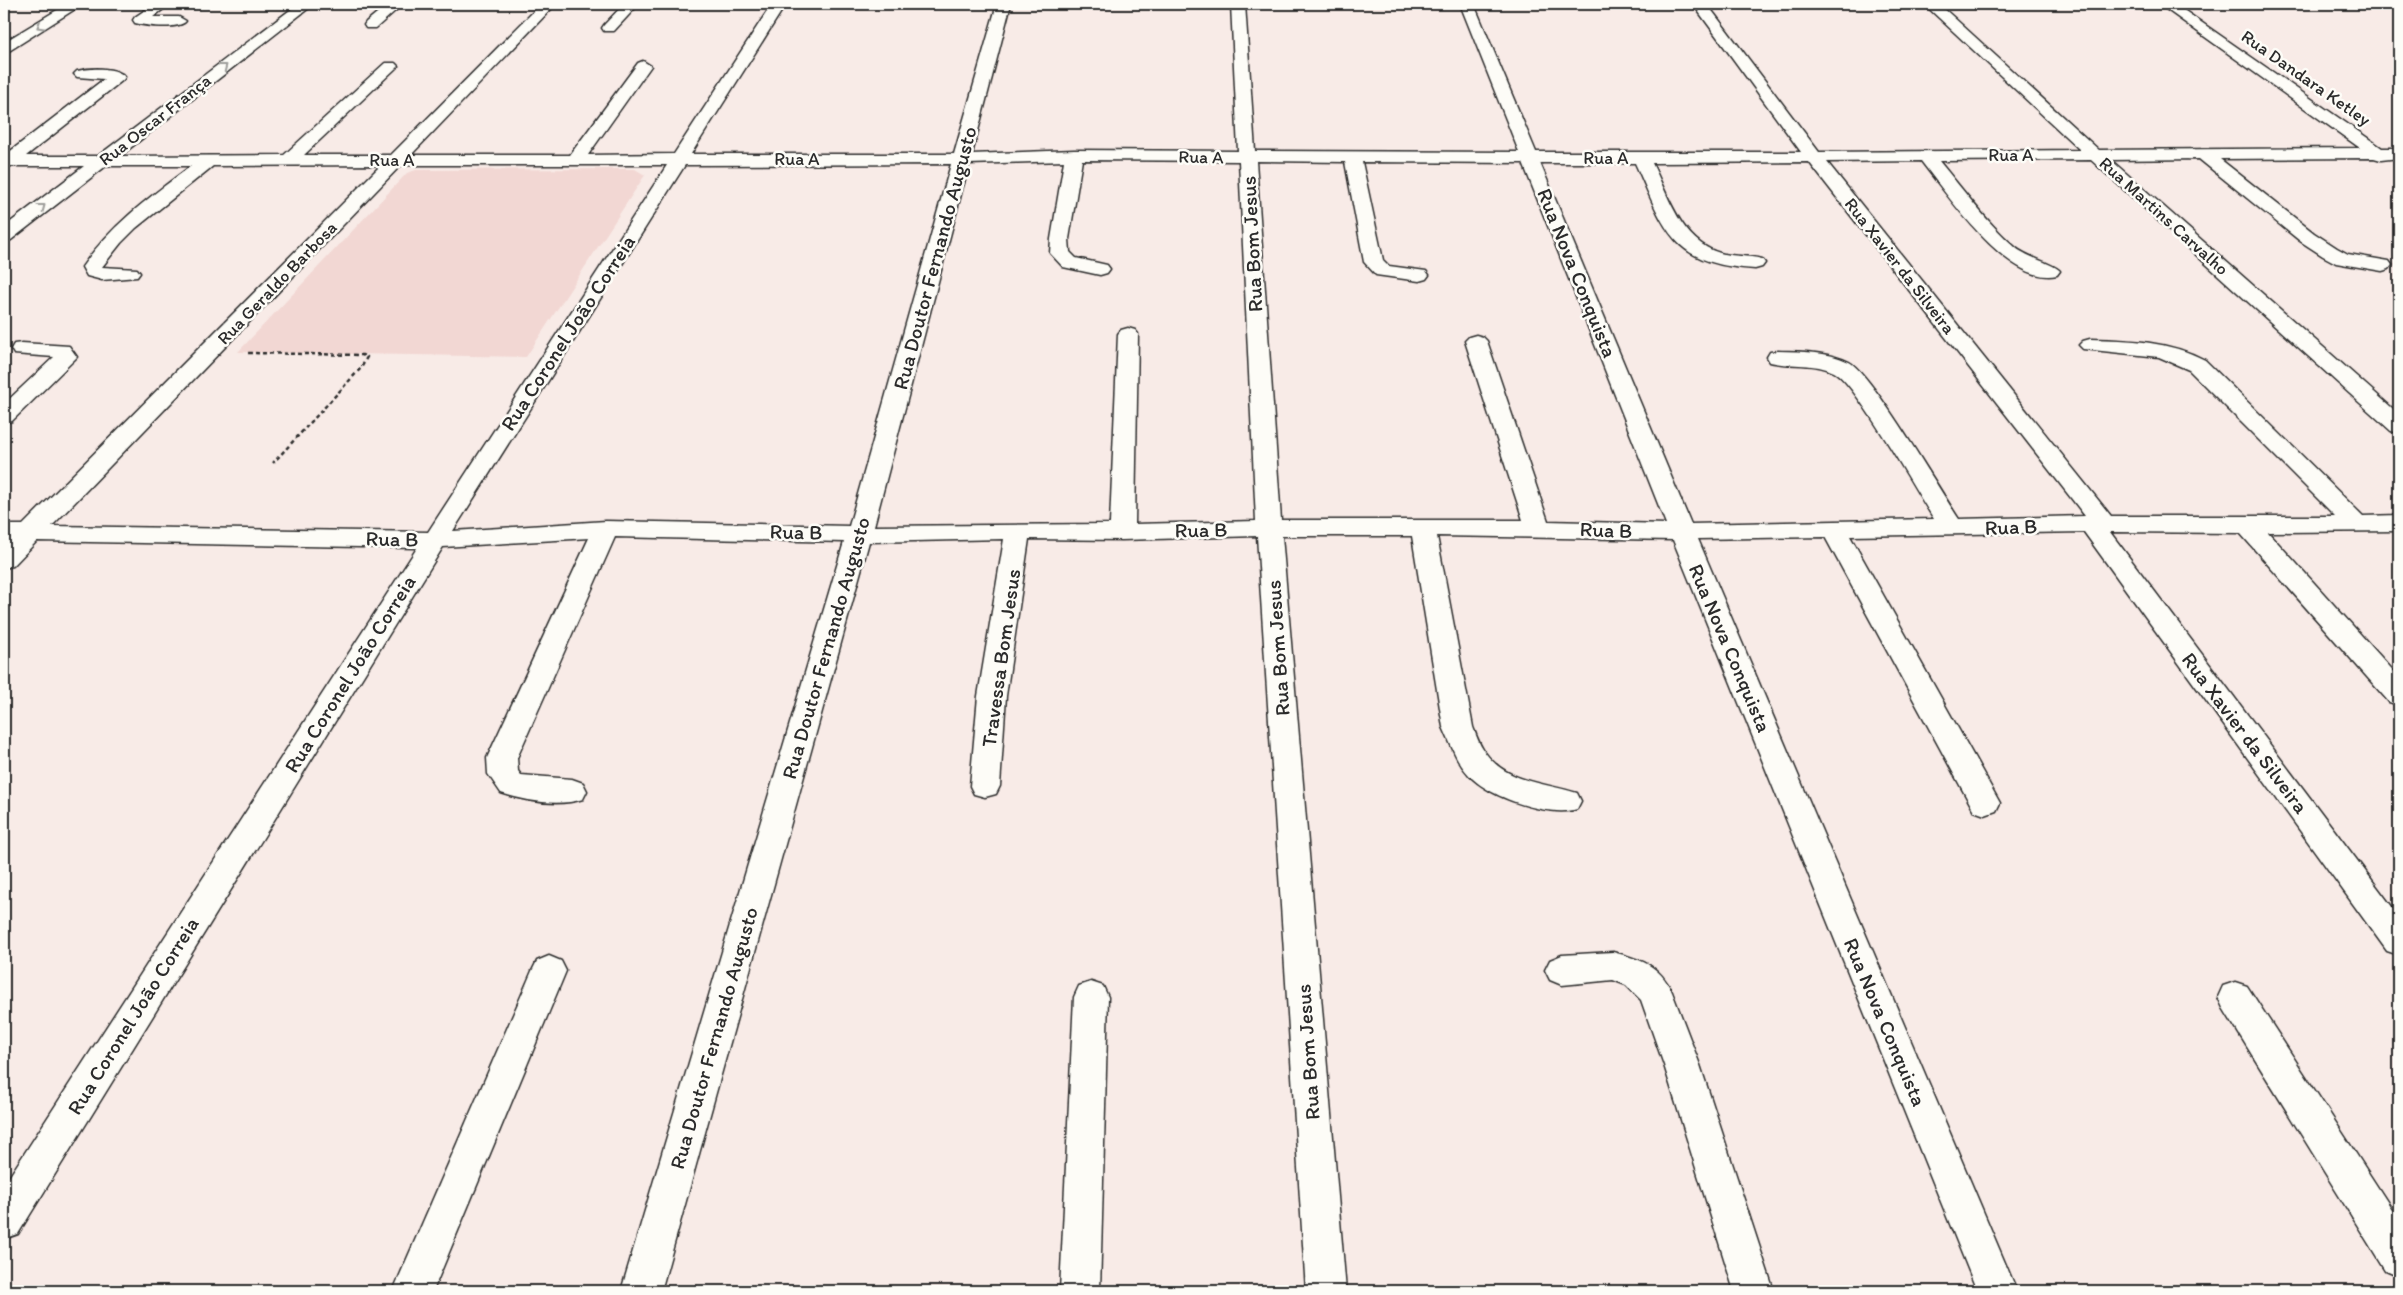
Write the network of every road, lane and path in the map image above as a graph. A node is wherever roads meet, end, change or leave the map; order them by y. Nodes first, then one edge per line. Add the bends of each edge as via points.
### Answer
1 (76, 4) edge
2 (163, 4) edge
3 (306, 4) edge
4 (396, 4) edge
5 (549, 4) edge
6 (632, 4) edge
7 (779, 4) edge
8 (1004, 4) edge
9 (1238, 4) edge
10 (1467, 4) edge
11 (1700, 4) edge
12 (1931, 4) edge
13 (2166, 4) edge
14 (2390, 4) edge
15 (2399, 9) edge
16 (179, 21) dead end
17 (370, 25) dead end
18 (610, 28) dead end
19 (4, 48) edge
20 (390, 66) dead end
21 (643, 66) dead end
22 (82, 74) dead end
23 (2399, 153) edge
24 (2094, 154) junction
25 (2204, 154) junction
26 (2378, 154) junction
27 (1074, 155) junction
28 (1813, 156) junction
29 (1926, 156) junction
30 (1247, 158) junction
31 (1353, 158) junction
32 (1530, 158) junction
33 (1641, 158) junction
34 (576, 159) junction
35 (679, 159) junction
36 (963, 159) junction
37 (210, 160) junction
38 (396, 160) junction
39 (6, 161) edge
40 (102, 161) junction
41 (288, 161) junction
42 (2399, 168) edge
43 (4, 236) edge
44 (1755, 263) dead end
45 (2382, 265) dead end
46 (1100, 269) dead end
47 (2050, 271) dead end
48 (130, 273) dead end
49 (1419, 275) dead end
50 (1128, 334) dead end
51 (1476, 341) dead end
52 (2090, 344) dead end
53 (22, 349) dead end
54 (210, 352) junction
55 (1778, 357) dead end
56 (4, 416) edge
57 (2399, 426) edge
58 (273, 463) dead end
59 (2399, 523) edge
60 (2098, 524) junction
61 (2356, 524) junction
62 (2246, 525) junction
63 (1269, 528) junction
64 (1538, 528) junction
65 (1952, 528) junction
66 (606, 529) junction
67 (1423, 529) junction
68 (1833, 530) junction
69 (1018, 531) junction
70 (1122, 532) junction
71 (1682, 532) junction
72 (4, 533) edge
73 (30, 533) junction
74 (859, 534) junction
75 (435, 540) junction
76 (4, 560) edge
77 (2399, 696) edge
78 (985, 786) dead end
79 (572, 791) dead end
80 (1566, 801) dead end
81 (1985, 803) dead end
82 (2399, 941) edge
83 (549, 970) dead end
84 (1562, 970) dead end
85 (1091, 997) dead end
86 (2235, 997) dead end
87 (4, 1220) edge
88 (2399, 1256) edge
89 (413, 1291) edge
90 (641, 1291) edge
91 (1080, 1291) edge
92 (1326, 1291) edge
93 (1754, 1291) edge
94 (1997, 1291) edge

1 -> 19 street
2 - 16 street via 140,20
40 -> 3 street, Rua Oscar França
4 - 17 street
5 - 38 street, Rua Geraldo Barbosa
6 - 18 street
7 - 35 street, Rua Coronel João Correia
8 - 36 street, Rua Doutor Fernando Augusto
9 - 30 street, Rua Bom Jesus
10 - 32 street, Rua Nova Conquista
11 - 28 street, Rua Xavier da Silveira
12 - 24 street, Rua Martins Carvalho
13 - 26 street, Rua Dandara Ketley
14 - 15 street
20 - 41 street
21 - 34 street
22 - 39 street via 117,77
23 - 26 street, Rua A
24 - 25 street, Rua A
24 - 29 street, Rua A
24 - 57 street, Rua Martins Carvalho
25 - 26 street, Rua A
25 - 45 street via 2330,252 2343,258
26 - 42 street, Rua Dandara Ketley
27 - 30 street, Rua A
27 - 36 street, Rua A
27 - 46 street via 1060,253 1070,263
28 - 29 street, Rua A
28 - 33 street, Rua A
28 - 60 street, Rua Xavier da Silveira
29 - 47 street via 2011,253 2024,262
30 - 31 street, Rua A
30 - 63 street, Rua Bom Jesus
31 - 32 street, Rua A
31 - 49 street via 1374,262 1383,271
32 - 33 street, Rua A
32 - 71 street, Rua Nova Conquista
33 - 44 street via 1679,233 1689,245 1714,258
34 - 35 street, Rua A
34 - 38 street, Rua A
35 - 36 street, Rua A
35 - 75 street, Rua Coronel João Correia
36 - 74 street, Rua Doutor Fernando Augusto
37 - 40 street, Rua A
37 - 41 street, Rua A
37 - 48 street via 116,238 92,267 94,272 102,274
38 - 41 street, Rua A
38 - 54 street, Rua Geraldo Barbosa
39 - 40 street, Rua A
43 -> 40 street, Rua Oscar França
50 - 70 street
51 - 64 street
52 - 61 street via 2149,348 2189,360 2214,380
53 - 56 street via 61,351 66,357
54 - 58 path via 368,357
54 - 73 street, Rua Geraldo Barbosa
55 - 65 street via 1825,360 1844,368 1864,390
59 - 61 street, Rua B
60 - 62 street, Rua B
60 - 65 street, Rua B
60 - 82 street, Rua Xavier da Silveira
61 - 62 street, Rua B
62 - 77 street
63 - 67 street, Rua B
63 - 70 street, Rua B
63 - 92 street, Rua Bom Jesus
64 - 67 street, Rua B
64 - 71 street, Rua B
65 - 68 street, Rua B
66 - 74 street, Rua B
66 - 75 street, Rua B
66 - 79 street via 502,758 503,774 512,784 533,789
67 - 80 street via 1458,727 1472,756 1491,778 1514,790
68 - 71 street, Rua B
68 - 81 street
69 - 70 street, Rua B
69 - 74 street, Rua B
69 - 78 street, Travessa Bom Jesus via 992,696
71 - 94 street, Rua Nova Conquista
72 - 73 street, Rua B
73 - 75 street, Rua B
73 - 76 street, Rua Geraldo Barbosa
74 - 90 street, Rua Doutor Fernando Augusto
75 - 87 street, Rua Coronel João Correia
83 - 89 street
84 - 93 street via 1613,966 1638,974 1655,992 1682,1065
85 - 91 street
86 - 88 street

